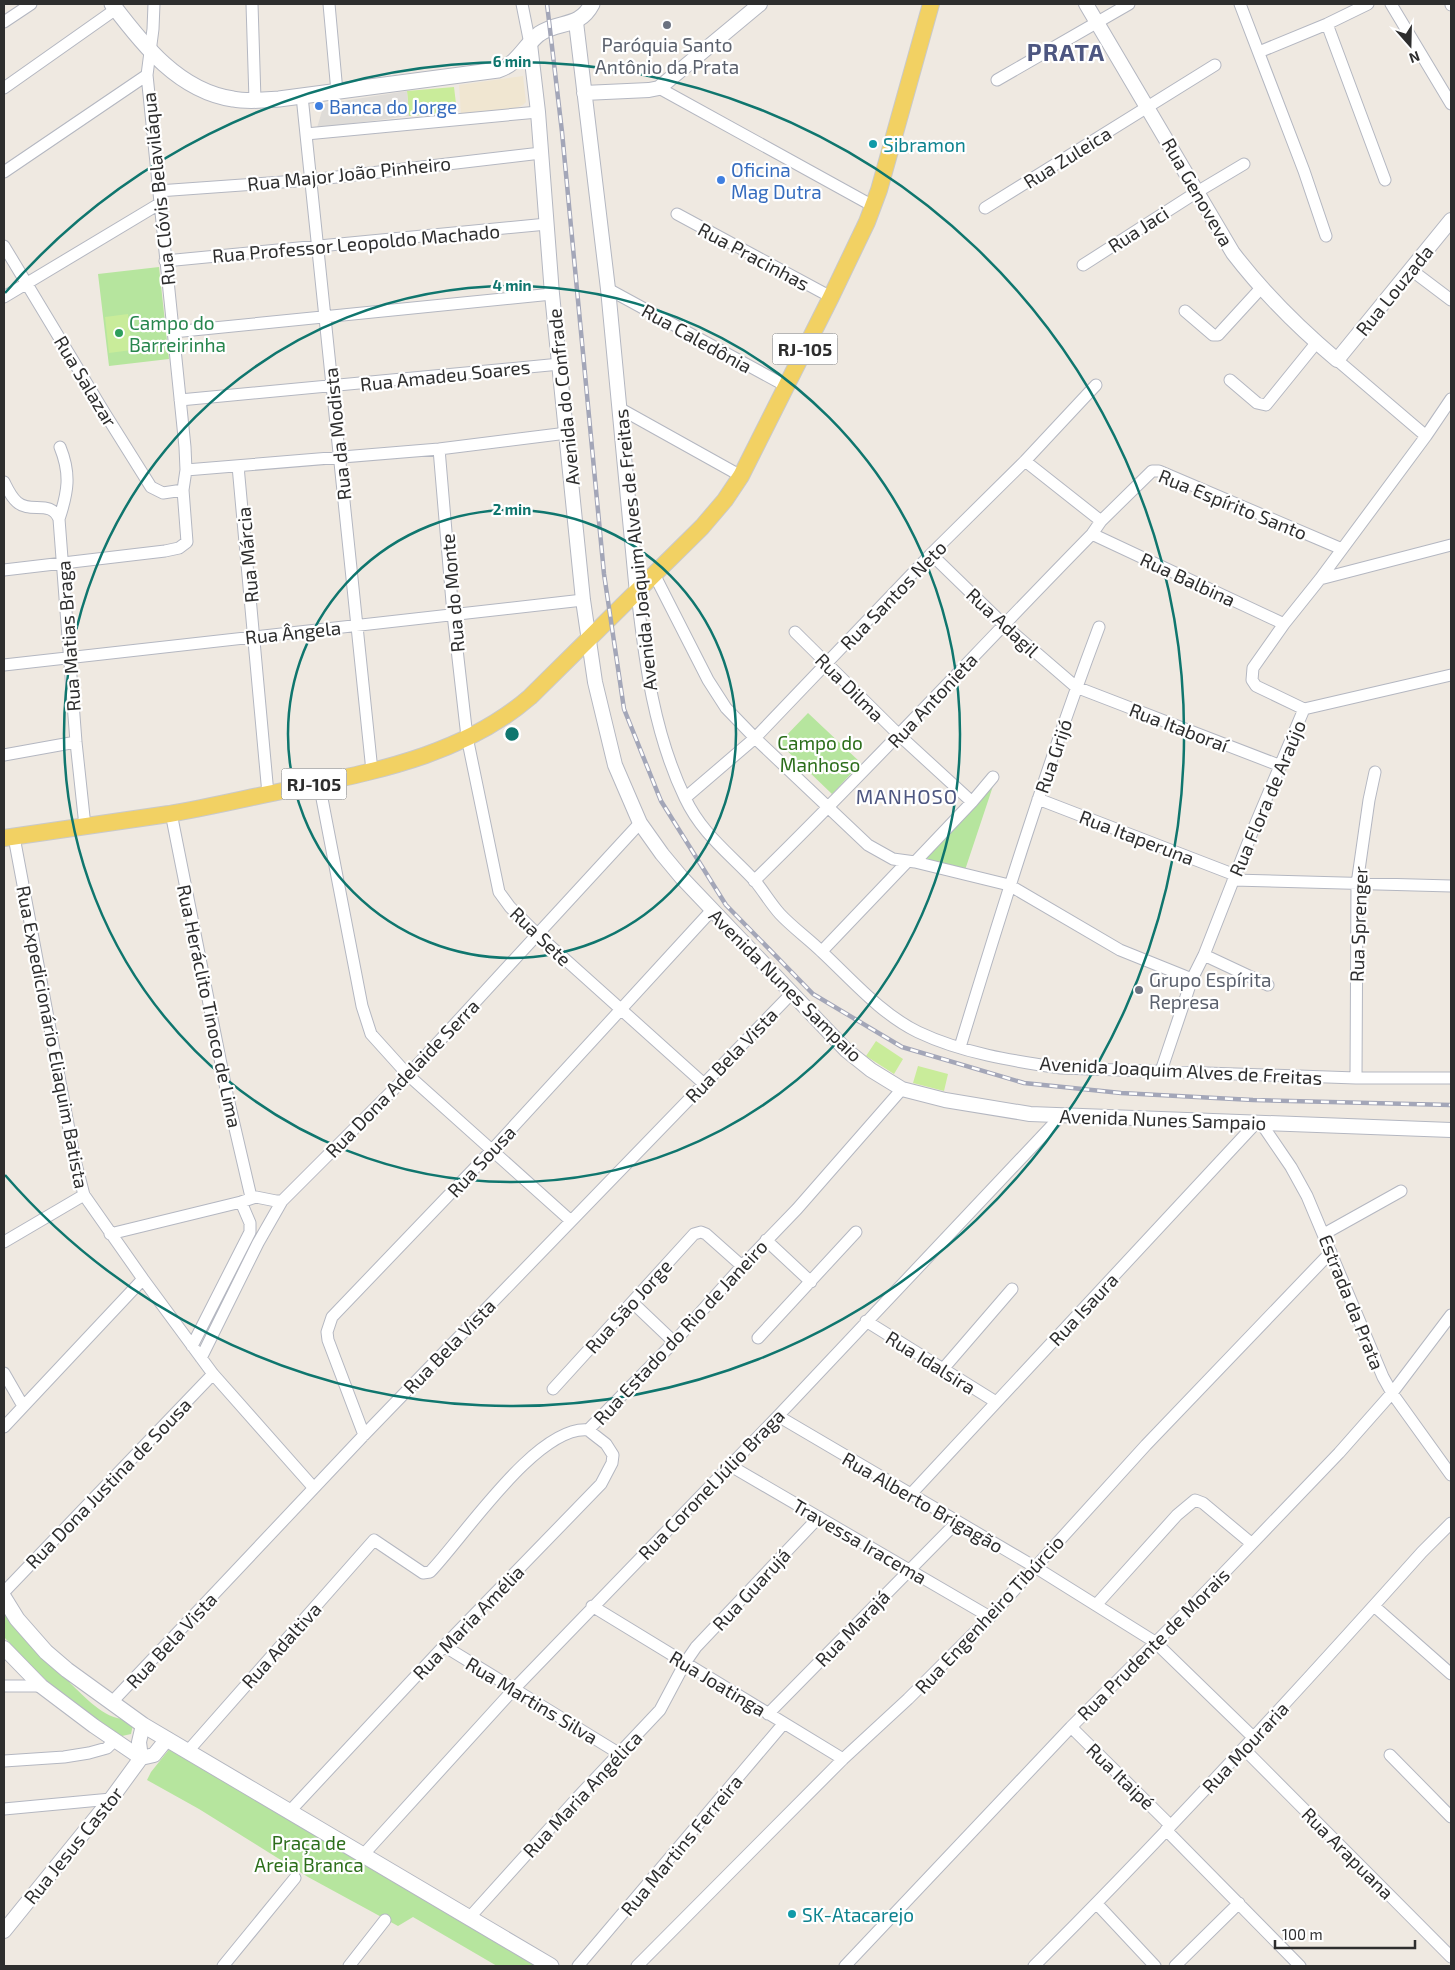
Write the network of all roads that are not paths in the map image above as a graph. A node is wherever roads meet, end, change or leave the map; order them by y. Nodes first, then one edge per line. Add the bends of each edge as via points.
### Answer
1 (31, 4) edge
2 (154, 4) edge
3 (252, 4) edge
4 (329, 4) edge
5 (522, 4) edge
6 (592, 4) edge
7 (760, 4) edge
8 (931, 4) edge
9 (1086, 4) edge
10 (1129, 4) edge
11 (1240, 4) edge
12 (1368, 4) edge
13 (1394, 5) edge
14 (114, 6) edge
15 (14, 8) edge
16 (4, 22) edge
17 (576, 22) junction
18 (1097, 23) junction
19 (1327, 24) junction
20 (530, 44) junction
21 (150, 50) junction
22 (1259, 52) junction
23 (1215, 65) dead end
24 (147, 75) junction
25 (997, 80) dead end
26 (4, 88) edge
27 (660, 88) junction
28 (337, 92) junction
29 (584, 92) junction
30 (302, 96) junction
31 (255, 100) junction
32 (1451, 104) edge
33 (1148, 106) junction
34 (538, 112) junction
35 (306, 134) junction
36 (541, 153) junction
37 (1244, 164) dead end
38 (4, 172) edge
39 (311, 180) junction
40 (1385, 180) dead end
41 (158, 191) junction
42 (1197, 192) junction
43 (159, 204) junction
44 (873, 206) junction
45 (986, 208) dead end
46 (677, 214) dead end
47 (1451, 220) edge
48 (547, 224) junction
49 (1326, 236) dead end
50 (4, 246) edge
51 (318, 248) junction
52 (165, 261) junction
53 (1083, 265) dead end
54 (1410, 269) junction
55 (26, 283) junction
56 (1262, 287) junction
57 (608, 289) junction
58 (552, 294) junction
59 (4, 297) edge
60 (832, 298) junction
61 (1451, 300) edge
62 (1185, 311) dead end
63 (325, 317) junction
64 (173, 332) junction
65 (1317, 342) junction
66 (1337, 360) junction
67 (560, 364) junction
68 (1230, 380) dead end
69 (1096, 385) dead end
70 (332, 386) junction
71 (786, 386) junction
72 (180, 400) junction
73 (1451, 401) edge
74 (619, 408) junction
75 (567, 433) junction
76 (1426, 436) junction
77 (60, 447) dead end
78 (439, 449) junction
79 (339, 458) junction
80 (1025, 461) junction
81 (238, 466) junction
82 (186, 470) junction
83 (741, 476) junction
84 (4, 482) edge
85 (182, 490) junction
86 (59, 519) junction
87 (1101, 521) junction
88 (1092, 534) junction
89 (1451, 545) edge
90 (1342, 549) junction
91 (931, 554) junction
92 (62, 562) junction
93 (4, 570) edge
94 (655, 576) junction
95 (1320, 579) junction
96 (637, 593) junction
97 (583, 600) junction
98 (454, 614) junction
99 (1003, 624) junction
100 (1284, 624) junction
101 (357, 625) junction
102 (1099, 627) dead end
103 (796, 632) dead end
104 (254, 637) junction
105 (588, 642) junction
106 (69, 658) junction
107 (827, 664) junction
108 (4, 665) edge
109 (1451, 674) edge
110 (1076, 687) junction
111 (1304, 709) junction
112 (899, 735) junction
113 (467, 737) junction
114 (755, 738) junction
115 (76, 742) junction
116 (4, 754) edge
117 (1281, 766) junction
118 (372, 771) junction
119 (1375, 772) dead end
120 (993, 777) dead end
121 (319, 783) junction
122 (268, 794) junction
123 (685, 798) junction
124 (1038, 799) junction
125 (972, 802) junction
126 (830, 807) junction
127 (171, 813) junction
128 (640, 823) junction
129 (85, 826) junction
130 (9, 838) edge
131 (911, 862) junction
132 (1234, 877) junction
133 (754, 881) junction
134 (1356, 884) junction
135 (1009, 885) junction
136 (1451, 886) edge
137 (712, 910) junction
138 (538, 934) junction
139 (822, 951) junction
140 (1204, 955) junction
141 (1192, 979) junction
142 (1268, 984) dead end
143 (791, 994) junction
144 (620, 1009) junction
145 (960, 1047) junction
146 (1161, 1071) junction
147 (408, 1075) junction
148 (1356, 1078) junction
149 (1451, 1078) edge
150 (703, 1083) junction
151 (902, 1089) junction
152 (1060, 1116) junction
153 (1258, 1123) junction
154 (1451, 1130) edge
155 (491, 1151) junction
156 (1401, 1191) dead end
157 (84, 1195) junction
158 (246, 1200) junction
159 (282, 1201) junction
160 (571, 1221) junction
161 (856, 1232) dead end
162 (110, 1234) junction
163 (1324, 1234) junction
164 (766, 1240) junction
165 (4, 1242) edge
166 (1331, 1252) junction
167 (742, 1266) junction
168 (143, 1279) junction
169 (811, 1282) junction
170 (1012, 1289) dead end
171 (633, 1302) junction
172 (1451, 1314) edge
173 (866, 1321) junction
174 (758, 1338) dead end
175 (674, 1342) junction
176 (192, 1346) junction
177 (201, 1358) junction
178 (943, 1369) junction
179 (4, 1373) edge
180 (213, 1374) junction
181 (554, 1389) dead end
182 (1392, 1393) junction
183 (996, 1402) junction
184 (23, 1406) junction
185 (778, 1416) junction
186 (4, 1426) edge
187 (588, 1430) junction
188 (364, 1435) junction
189 (729, 1465) junction
190 (1451, 1475) edge
191 (313, 1488) junction
192 (911, 1494) junction
193 (819, 1517) junction
194 (957, 1522) junction
195 (1451, 1523) edge
196 (374, 1540) joint
197 (1251, 1543) junction
198 (1035, 1567) junction
199 (910, 1570) junction
200 (4, 1592) edge
201 (4, 1598) edge
202 (1096, 1605) junction
203 (592, 1606) junction
204 (1374, 1606) junction
205 (990, 1617) junction
206 (1155, 1642) junction
207 (444, 1646) junction
208 (4, 1648) edge
209 (685, 1663) junction
210 (1451, 1674) edge
211 (4, 1686) edge
212 (41, 1686) junction
213 (514, 1689) junction
214 (112, 1702) junction
215 (768, 1714) junction
216 (784, 1723) junction
217 (143, 1725) junction
218 (1071, 1727) junction
219 (1254, 1738) junction
220 (167, 1739) junction
221 (115, 1740) junction
222 (1244, 1749) junction
223 (188, 1751) junction
224 (620, 1754) junction
225 (1390, 1755) dead end
226 (141, 1758) junction
227 (843, 1759) junction
228 (4, 1761) edge
229 (111, 1800) junction
230 (4, 1809) edge
231 (290, 1810) junction
232 (1451, 1817) edge
233 (1168, 1827) junction
234 (363, 1855) junction
235 (295, 1878) dead end
236 (1239, 1903) junction
237 (1097, 1904) junction
238 (469, 1918) junction
239 (385, 1920) dead end
240 (4, 1931) edge
241 (1451, 1957) edge
242 (1451, 1963) edge
243 (223, 1966) edge
244 (349, 1966) edge
245 (550, 1966) edge
246 (578, 1966) edge
247 (637, 1966) edge
248 (845, 1966) edge
249 (1034, 1966) edge
250 (1155, 1966) edge
251 (1175, 1966) edge
252 (1300, 1966) edge
253 (1448, 1966) edge

1 - 15 street
2 - 21 street, Rua Clóvis Belaviláqua
3 - 31 street
4 - 28 street
5 - 20 street, Avenida do Confrade
6 - 17 main road
7 - 27 street
8 - 44 main road, RJ-105
9 - 18 street, Rua Genoveva
10 - 18 street
11 - 22 street
12 - 19 street
13 - 32 street
14 - 21 main road
14 - 26 street
15 - 16 street
17 - 20 main road via 549,29
17 - 29 street, Avenida Joaquim Alves de Freitas
18 - 25 street
18 - 33 street, Rua Genoveva
19 - 22 street
19 - 40 street
20 - 28 main road via 510,65 495,71
20 - 34 street, Avenida do Confrade
21 - 24 street, Rua Clóvis Belaviláqua
21 - 31 main road via 175,74 197,88 225,98
22 - 49 street
23 - 33 street, Rua Zuleica
24 - 38 street
24 - 41 street, Rua Clóvis Belaviláqua
27 - 29 street
27 - 44 street
28 - 30 main road
29 - 57 street, Avenida Joaquim Alves de Freitas
30 - 31 main road
30 - 35 street, Rua da Modista
33 - 42 street, Rua Genoveva
33 - 45 street, Rua Zuleica
34 - 35 street
34 - 36 street, Avenida do Confrade
35 - 39 street, Rua da Modista
36 - 39 street, Rua Major João Pinheiro
36 - 48 street, Avenida do Confrade
37 - 42 street, Rua Jaci
39 - 41 street, Rua Major João Pinheiro
39 - 51 street, Rua da Modista
41 - 43 street, Rua Clóvis Belaviláqua
42 - 53 street, Rua Jaci
42 - 56 street, Rua Genoveva via 1233,253
43 - 52 street, Rua Clóvis Belaviláqua
43 - 55 street
44 - 60 main road, RJ-105
46 - 60 street, Rua Pracinhas
47 - 54 street, Rua Louzada
48 - 51 street, Rua Professor Leopoldo Machado
48 - 58 street, Avenida do Confrade
50 - 55 street, Rua Salazar
51 - 52 street, Rua Professor Leopoldo Machado
51 - 63 street, Rua da Modista
52 - 64 street, Rua Clóvis Belaviláqua
54 - 61 street
54 - 66 street, Rua Louzada
55 - 59 street
55 - 85 street, Rua Salazar via 151,487 163,493
56 - 62 street via 1218,335 1213,335
56 - 65 street, Rua Genoveva
57 - 71 street, Rua Caledônia
57 - 74 street, Avenida Joaquim Alves de Freitas
58 - 63 street
58 - 67 street, Avenida do Confrade
60 - 71 main road, RJ-105
63 - 64 street
63 - 70 street, Rua da Modista
64 - 72 street, Rua Clóvis Belaviláqua
65 - 66 street, Rua Genoveva
65 - 68 street via 1266,405 1257,402
66 - 76 street
67 - 70 street, Rua Amadeu Soares
67 - 75 street, Avenida do Confrade
69 - 80 street, Rua Santos Neto
70 - 72 street, Rua Amadeu Soares
70 - 79 street, Rua da Modista
71 - 83 main road, RJ-105
72 - 82 street, Rua Clóvis Belaviláqua
73 - 76 street, Rua Flora de Araújo
74 - 83 street
74 - 96 street, Avenida Joaquim Alves de Freitas
75 - 78 street
75 - 97 street, Avenida do Confrade
76 - 90 street, Rua Flora de Araújo
77 - 86 street, Rua Matias Braga via 68,476 66,500
78 - 79 street
78 - 98 street, Rua do Monte
79 - 81 street
79 - 101 street, Rua da Modista
80 - 87 street
80 - 91 street, Rua Santos Neto
81 - 82 street
81 - 104 street, Rua Márcia
82 - 85 street, Rua Clóvis Belaviláqua
83 - 94 main road, RJ-105 via 714,514
84 - 86 street via 16,502 54,510
85 - 92 street, Rua Clóvis Belaviláqua via 187,542 175,549
86 - 92 street, Rua Matias Braga
87 - 88 street, Rua Espírito Santo
87 - 90 street, Rua Espírito Santo via 1155,470
88 - 99 street, Rua Antonieta
88 - 100 street, Rua Balbina
89 - 95 street
90 - 95 street, Rua Flora de Araújo
91 - 99 street, Rua Adagil
91 - 107 street, Rua Santos Neto
92 - 93 street
92 - 106 street, Rua Matias Braga
94 - 96 main road, RJ-105
94 - 114 street via 716,693
95 - 100 street, Rua Flora de Araújo
96 - 105 main road, RJ-105
96 - 123 street, Avenida Joaquim Alves de Freitas via 651,696 665,750
97 - 98 street, Rua Ângela
97 - 105 street, Avenida do Confrade
98 - 101 street, Rua Ângela
98 - 113 street, Rua do Monte
99 - 110 street, Rua Adagil
99 - 112 street, Rua Antonieta
100 - 111 street, Rua Flora de Araújo via 1253,668 1252,680 1261,690
101 - 104 street, Rua Ângela
101 - 118 street, Rua da Modista
102 - 110 street, Rua Grijó
103 - 107 street, Rua Dilma
104 - 106 street, Rua Ângela
104 - 122 street, Rua Márcia
105 - 113 main road, RJ-105 via 519,706
105 - 128 street, Avenida Nunes Sampaio via 609,748 621,784
106 - 108 street, Rua Ângela
106 - 115 street, Rua Matias Braga
107 - 112 street, Rua Dilma
107 - 114 street, Rua Santos Neto
109 - 111 street
110 - 117 street, Rua Itaboraí
110 - 124 street, Rua Grijó
111 - 117 street, Rua Flora de Araújo
112 - 125 street, Rua Dilma
112 - 126 street, Rua Antonieta
113 - 118 main road, RJ-105 via 411,760
113 - 138 street, Rua Sete via 497,886 506,902
114 - 123 street, Rua Santos Neto
114 - 126 street
115 - 116 street
115 - 129 street, Rua Matias Braga
117 - 132 street, Rua Flora de Araújo
118 - 121 main road, RJ-105
119 - 134 street, Rua Sprenger
120 - 125 street
121 - 122 main road, RJ-105
121 - 147 street via 364,1014 371,1034
122 - 127 main road, RJ-105
123 - 133 street, Avenida Joaquim Alves de Freitas via 704,831
124 - 132 street, Rua Itaperuna
124 - 135 street, Rua Grijó
125 - 131 street
126 - 131 street via 868,845 885,856
126 - 133 street, Rua Antonieta
127 - 129 main road, RJ-105
127 - 158 street, Rua Heráclito Tinoco de Lima
128 - 137 street, Avenida Nunes Sampaio via 672,866
128 - 138 street, Rua Dona Adelaide Serra
129 - 130 main road, RJ-105
130 - 157 street, Rua Expedicionário Eliaquim Batista
131 - 135 street
131 - 139 street
132 - 134 street, Rua Itaperuna
132 - 140 street, Rua Flora de Araújo
133 - 139 street, Avenida Joaquim Alves de Freitas via 781,914
134 - 136 street, Rua Itaperuna
134 - 148 street, Rua Sprenger
135 - 141 street via 1120,950
135 - 145 street, Rua Grijó
137 - 143 street, Avenida Nunes Sampaio
137 - 144 street, Rua Sousa
138 - 144 street, Rua Sete
138 - 147 street, Rua Dona Adelaide Serra
139 - 145 street, Avenida Joaquim Alves de Freitas via 905,1025
140 - 141 street, Rua Flora de Araújo
140 - 142 street
141 - 146 street, Rua Flora de Araújo
143 - 150 street, Rua Bela Vista
143 - 151 street, Avenida Nunes Sampaio via 846,1050
144 - 150 street, Rua Sete
144 - 155 street, Rua Sousa
145 - 146 street, Avenida Joaquim Alves de Freitas via 1060,1068
146 - 148 street, Avenida Joaquim Alves de Freitas
147 - 155 street
147 - 159 street, Rua Dona Adelaide Serra
148 - 149 street, Avenida Joaquim Alves de Freitas
150 - 160 street, Rua Bela Vista
151 - 152 street, Avenida Nunes Sampaio via 945,1100
151 - 164 street, Rua Estado do Rio de Janeiro
152 - 153 street, Avenida Nunes Sampaio
152 - 173 street, Rua Coronel Júlio Braga
153 - 154 street, Avenida Nunes Sampaio
153 - 163 street, Estrada da Prata via 1291,1167
153 - 183 street, Rua Isaura
155 - 160 street
155 - 188 street, Rua Sousa via 330,1320 328,1340
156 - 163 street
157 - 162 street, Rua Expedicionário Eliaquim Batista
157 - 165 street
158 - 159 street
158 - 162 street
158 - 176 street via 250,1232
159 - 177 street
160 - 188 street, Rua Bela Vista
161 - 169 street
162 - 168 street, Rua Expedicionário Eliaquim Batista
163 - 166 street, Estrada da Prata
164 - 167 street, Rua Estado do Rio de Janeiro
164 - 169 street
166 - 182 street, Estrada da Prata via 1374,1358
166 - 198 street, Rua Engenheiro Tibúrcio via 1146,1445
167 - 171 street, Rua São Jorge via 706,1234 698,1232
167 - 175 street, Rua Estado do Rio de Janeiro
168 - 176 street, Rua Expedicionário Eliaquim Batista
168 - 184 street
169 - 174 street
170 - 178 street
171 - 175 street
171 - 181 street, Rua São Jorge
172 - 182 street, Rua Prudente de Morais
173 - 178 street, Rua Idalsira
173 - 185 street, Rua Coronel Júlio Braga
175 - 187 street, Rua Estado do Rio de Janeiro
176 - 177 street, Rua Expedicionário Eliaquim Batista
177 - 180 street, Rua Expedicionário Eliaquim Batista
178 - 183 street, Rua Idalsira
179 - 184 street
180 - 191 street, Rua Expedicionário Eliaquim Batista
180 - 200 street, Rua Dona Justina de Sousa
182 - 190 street, Estrada da Prata
182 - 197 street, Rua Prudente de Morais
183 - 192 street, Rua Isaura
184 - 186 street
185 - 189 street, Rua Coronel Júlio Braga
185 - 192 street, Rua Alberto Brigagão
187 - 196 street, Rua Estado do Rio de Janeiro via 572,1431 552,1440 490,1498 430,1572 423,1573
187 - 207 street, Rua Maria Amélia via 606,1444 613,1455 601,1484
188 - 191 street, Rua Bela Vista
189 - 193 street, Travessa Iracema
189 - 203 street, Rua Coronel Júlio Braga
191 - 214 street, Rua Bela Vista
192 - 194 street, Rua Alberto Brigagão
193 - 199 street, Travessa Iracema
193 - 209 street, Rua Guarujá via 708,1634
194 - 198 street, Rua Alberto Brigagão
194 - 199 street, Rua Marajá
195 - 204 street, Rua Mouraria
196 - 223 street, Rua Adaltiva
197 - 202 street via 1203,1502 1195,1500
197 - 206 street, Rua Prudente de Morais
198 - 202 street, Rua Alberto Brigagão
198 - 205 street, Rua Engenheiro Tibúrcio
199 - 205 street, Travessa Iracema
199 - 215 street, Rua Marajá
201 - 214 main road via 46,1652
202 - 206 street, Rua Alberto Brigagão
203 - 209 street, Rua Joatinga
203 - 213 street, Rua Coronel Júlio Braga
204 - 210 street
204 - 219 street, Rua Mouraria
205 - 227 street, Rua Engenheiro Tibúrcio
206 - 218 street, Rua Prudente de Morais
206 - 219 street, Rua Alberto Brigagão
207 - 213 street, Rua Martins Silva
207 - 231 street, Rua Maria Amélia
208 - 212 street
209 - 215 street, Rua Joatinga
209 - 224 street, Rua Maria Angélica via 660,1710
211 - 212 street
212 - 221 street
213 - 224 street, Rua Martins Silva
213 - 234 street, Rua Coronel Júlio Braga
214 - 217 main road
215 - 216 street, Rua Joatinga
216 - 227 street, Rua Joatinga
216 - 246 street, Rua Martins Ferreira
217 - 220 main road
217 - 226 street via 139,1742
218 - 233 street, Rua Itaipé
218 - 248 street, Rua Prudente de Morais
219 - 222 street, Rua Mouraria
220 - 223 main road
220 - 226 street, Rua Jesus Castor via 154,1755
221 - 226 street
221 - 228 street via 107,1748 64,1757
222 - 233 street, Rua Mouraria
222 - 241 street, Rua Arapuana
223 - 231 main road
224 - 238 street, Rua Maria Angélica
225 - 232 street
226 - 229 street, Rua Jesus Castor
227 - 247 street, Rua Engenheiro Tibúrcio
229 - 230 street
229 - 240 street, Rua Jesus Castor
231 - 234 main road
233 - 236 street, Rua Itaipé
233 - 237 street, Rua Mouraria
234 - 238 main road
235 - 243 street
236 - 251 street
236 - 252 street, Rua Itaipé
237 - 249 street, Rua Mouraria
237 - 250 street
238 - 245 main road
239 - 244 street
242 - 253 street

